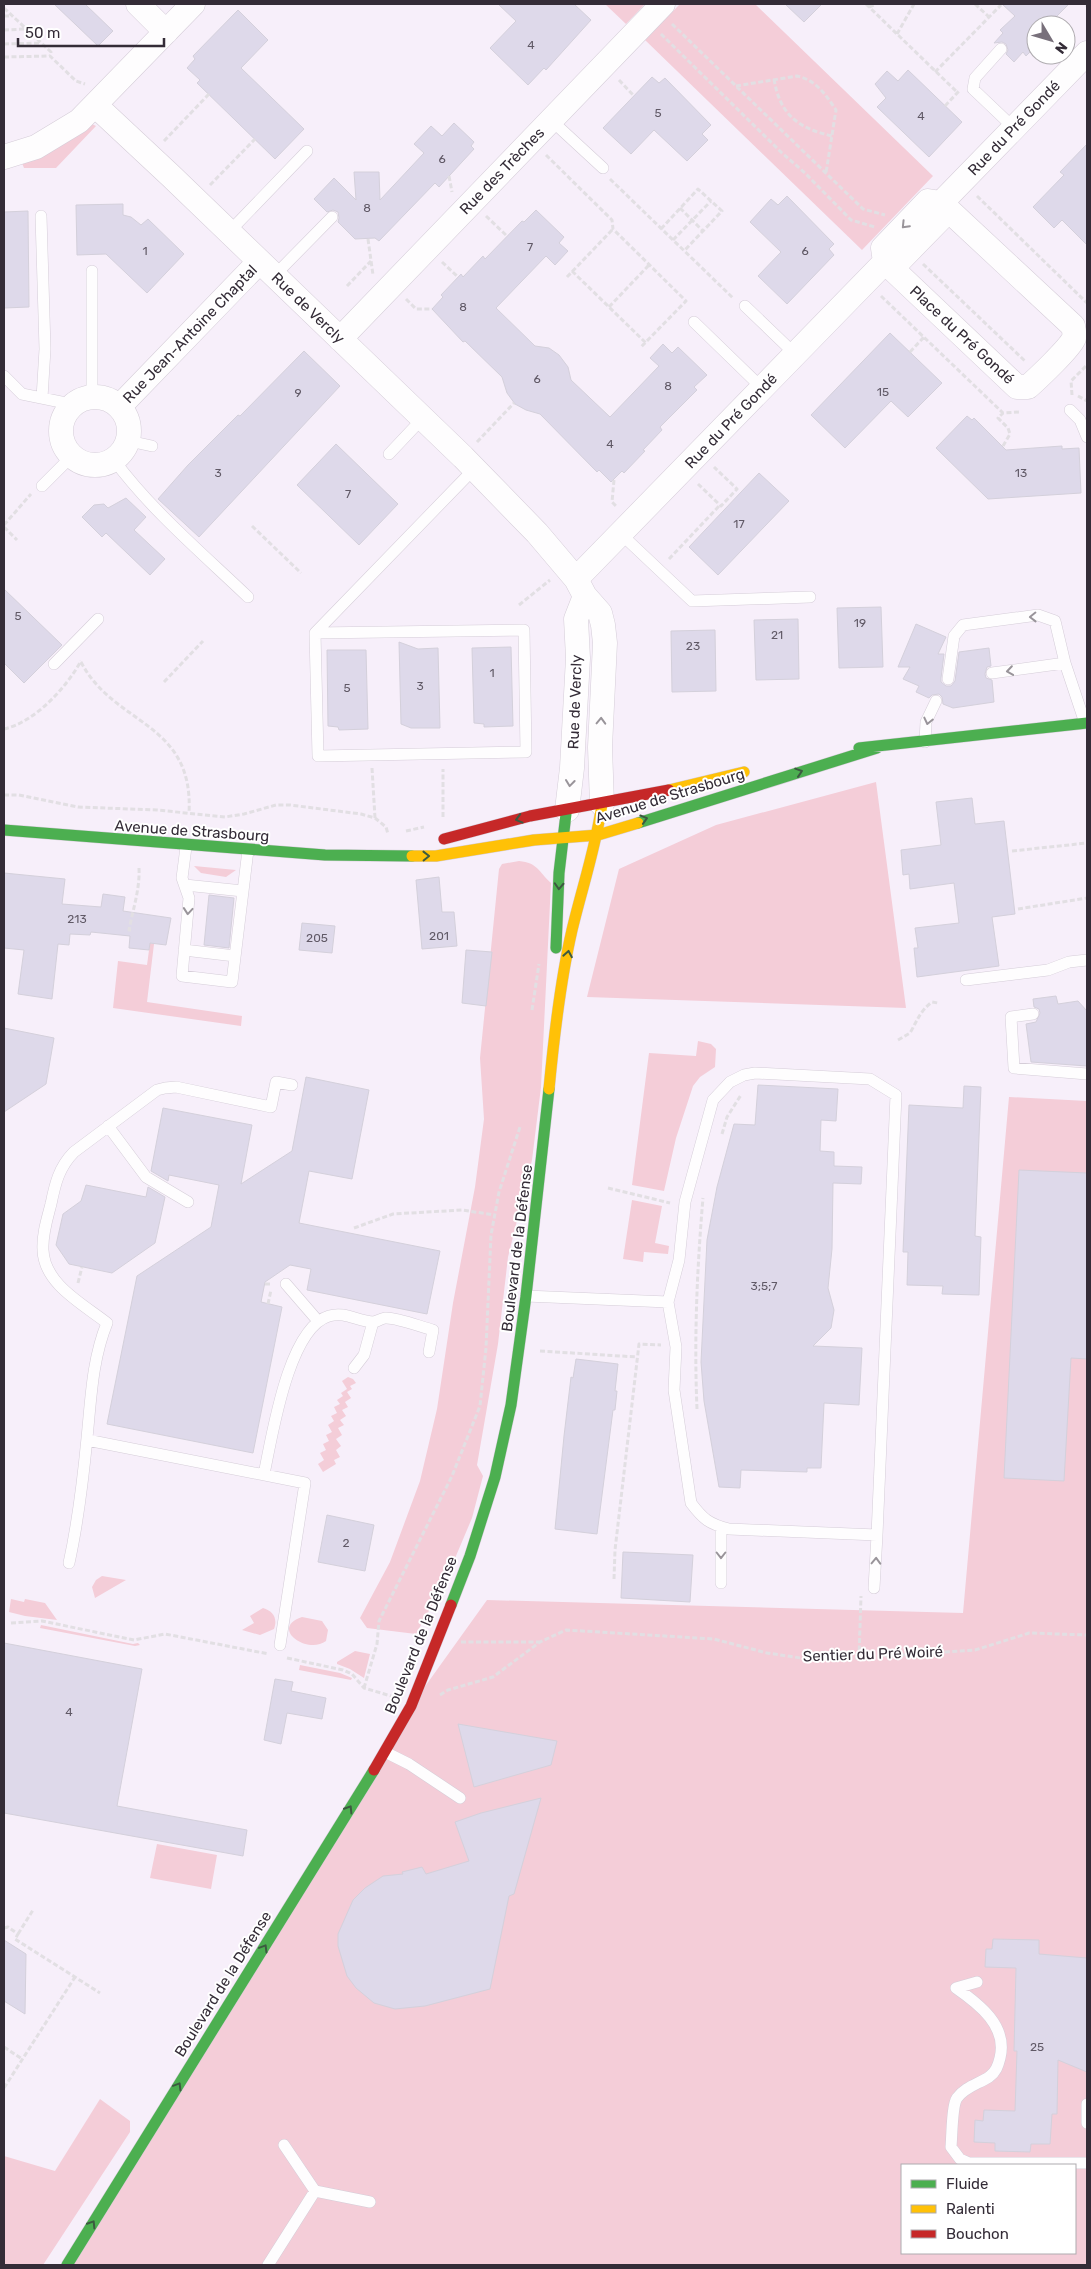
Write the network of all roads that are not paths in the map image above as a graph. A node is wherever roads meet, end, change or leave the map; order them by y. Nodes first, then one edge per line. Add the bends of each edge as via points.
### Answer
1 (138, 4) edge
2 (193, 4) edge
3 (656, 11) edge
4 (166, 32) junction
5 (1001, 50) dead end
6 (1084, 62) edge
7 (95, 105) junction
8 (551, 120) junction
9 (1014, 128) junction
10 (307, 151) dead end
11 (4, 157) edge
12 (602, 168) road end
13 (941, 203) junction
14 (41, 216) dead end
15 (332, 217) dead end
16 (229, 232) junction
17 (885, 262) junction
18 (267, 269) junction
19 (92, 271) dead end
20 (745, 306) road end
21 (694, 322) dead end
22 (1081, 335) edge
23 (340, 339) junction
24 (795, 354) junction
25 (4, 376) edge
26 (762, 388) junction
27 (92, 396) junction
28 (42, 398) junction
29 (120, 406) junction
30 (1068, 406) road end
31 (69, 408) junction
32 (422, 419) junction
33 (1087, 437) edge
34 (128, 441) junction
35 (152, 446) dead end
36 (389, 454) dead end
37 (72, 456) junction
38 (114, 460) junction
39 (468, 463) junction
40 (39, 488) road end
41 (621, 534) junction
42 (576, 580) junction
43 (248, 597) dead end
44 (810, 598) dead end
45 (98, 619) dead end
46 (315, 633) junction
47 (54, 664) dead end
48 (1065, 664) junction
49 (992, 673) dead end
50 (948, 679) dead end
51 (936, 701) dead end
52 (1086, 723) edge
53 (925, 742) junction
54 (877, 748) junction
55 (827, 751) dead end
56 (751, 770) dead end
57 (602, 804) junction
58 (567, 810) junction
59 (4, 830) edge
60 (598, 834) junction
61 (563, 838) junction
62 (186, 847) junction
63 (248, 850) junction
64 (378, 856) junction
65 (185, 885) junction
66 (242, 891) junction
67 (184, 950) junction
68 (235, 956) junction
69 (1087, 960) edge
70 (966, 980) dead end
71 (1033, 1014) dead end
72 (556, 1020) junction
73 (1087, 1074) edge
74 (292, 1085) dead end
75 (108, 1126) junction
76 (188, 1202) dead end
77 (286, 1284) dead end
78 (526, 1296) junction
79 (668, 1302) junction
80 (318, 1321) junction
81 (373, 1322) junction
82 (429, 1352) dead end
83 (354, 1368) dead end
84 (87, 1440) junction
85 (264, 1474) junction
86 (721, 1527) junction
87 (877, 1535) junction
88 (69, 1563) dead end
89 (721, 1582) dead end
90 (874, 1588) dead end
91 (281, 1651) road end
92 (385, 1752) junction
93 (460, 1798) dead end
94 (977, 1982) dead end
95 (1087, 2104) edge
96 (1087, 2123) edge
97 (284, 2145) dead end
98 (1087, 2163) edge
99 (315, 2191) junction
100 (370, 2202) dead end
101 (67, 2265) edge
102 (268, 2265) edge

1 - 4 street
2 - 4 street
3 - 8 street, Rue des Trèches
4 - 7 street
5 - 9 lane via 975,78 973,89
6 - 9 street, Rue du Pré Gondé
7 - 11 street via 73,125 36,147
7 - 16 street, Rue de Vercly
8 - 12 lane
8 - 23 street, Rue des Trèches
9 - 13 street, Rue du Pré Gondé
10 - 16 lane
13 - 17 street, Rue du Pré Gondé via 928,201 899,241 883,248
13 - 22 street, Place du Pré Gondé
14 - 28 lane via 45,349
15 - 18 lane
16 - 18 street, Rue de Vercly
17 - 22 street, Place du Pré Gondé via 1016,387 1028,387
17 - 24 street, Rue du Pré Gondé
18 - 23 street, Rue de Vercly
18 - 29 street, Rue Jean-Antoine Chaptal
19 - 27 lane
20 - 24 lane
21 - 26 lane
23 - 32 street, Rue de Vercly
24 - 26 street, Rue du Pré Gondé
25 - 28 lane via 22,394
26 - 41 street, Rue du Pré Gondé
27 - 29 street via 102,396
27 - 31 street
28 - 31 lane via 61,402
29 - 34 street via 130,428
30 - 33 lane via 1080,420
31 - 37 street via 62,420 60,433
32 - 36 lane
32 - 39 street, Rue de Vercly
34 - 35 lane
34 - 38 street
37 - 38 street via 85,464 100,465
37 - 40 lane
38 - 43 lane via 156,508
39 - 42 street, Rue de Vercly via 537,533
39 - 46 lane
41 - 42 street, Rue du Pré Gondé
41 - 44 lane via 692,601
57 -> 42 street, Rue de Vercly via 600,747 605,643 600,614
42 -> 58 street, Rue de Vercly via 577,676
45 - 47 lane
46 - 46 lane via 318,756 526,752 524,630
48 -> 49 lane
48 -> 50 lane via 1055,621 1038,615 1028,616 963,625 954,636
48 - 52 lane
51 -> 53 lane via 926,722
52 - 53 street, Avenue de Strasbourg
53 - 54 street, Avenue de Strasbourg
54 - 55 street, Avenue de Strasbourg
60 -> 54 street, Avenue de Strasbourg
56 - 57 street, Avenue de Strasbourg
57 - 58 street, Avenue de Strasbourg
57 - 60 street, Boulevard de la Défense
58 - 61 street, Boulevard de la Défense
58 -> 64 street, Avenue de Strasbourg via 530,816
59 - 62 street, Avenue de Strasbourg
60 - 61 street, Avenue de Strasbourg
72 -> 60 street, Boulevard de la Défense via 572,930
64 -> 61 street, Avenue de Strasbourg via 436,856
61 -> 72 street, Boulevard de la Défense via 556,931
62 - 63 street, Avenue de Strasbourg
62 - 65 lane via 182,878
63 - 64 street, Avenue de Strasbourg
63 - 66 lane
65 - 66 lane
65 -> 67 lane via 189,898
66 - 68 lane
67 - 68 lane
67 - 68 lane via 182,976 232,982
69 - 70 lane via 1069,962 1048,970
71 - 73 lane via 1012,1017 1014,1068
72 - 78 street, Boulevard de la Défense via 544,1155
74 - 75 lane via 276,1082 271,1107 176,1087 165,1088 157,1090
75 - 76 lane via 146,1177
75 - 84 lane via 64,1162 57,1176 43,1249 50,1274 107,1323 93,1371
77 - 80 lane
78 - 79 lane
78 - 92 street, Boulevard de la Défense via 510,1405 495,1477 470,1556 411,1706
79 - 86 lane via 676,1346 674,1390 691,1503 712,1525
79 - 87 lane via 679,1260 685,1202 714,1100 730,1082 744,1075 761,1074 870,1079 896,1095
80 - 81 lane via 342,1314
80 - 85 lane via 286,1374
81 - 82 lane via 386,1318 433,1330
81 - 83 lane via 364,1355
84 - 85 lane
84 - 88 lane
85 - 91 lane via 305,1483
86 - 87 lane
86 -> 89 lane
90 -> 87 lane
92 - 93 lane
101 -> 92 street, Boulevard de la Défense
94 - 98 lane via 956,1988 992,2020 1000,2034 1002,2050 998,2068 955,2099 951,2147 960,2159 969,2163
95 - 96 lane
97 - 99 lane
99 - 100 lane
99 - 102 lane

